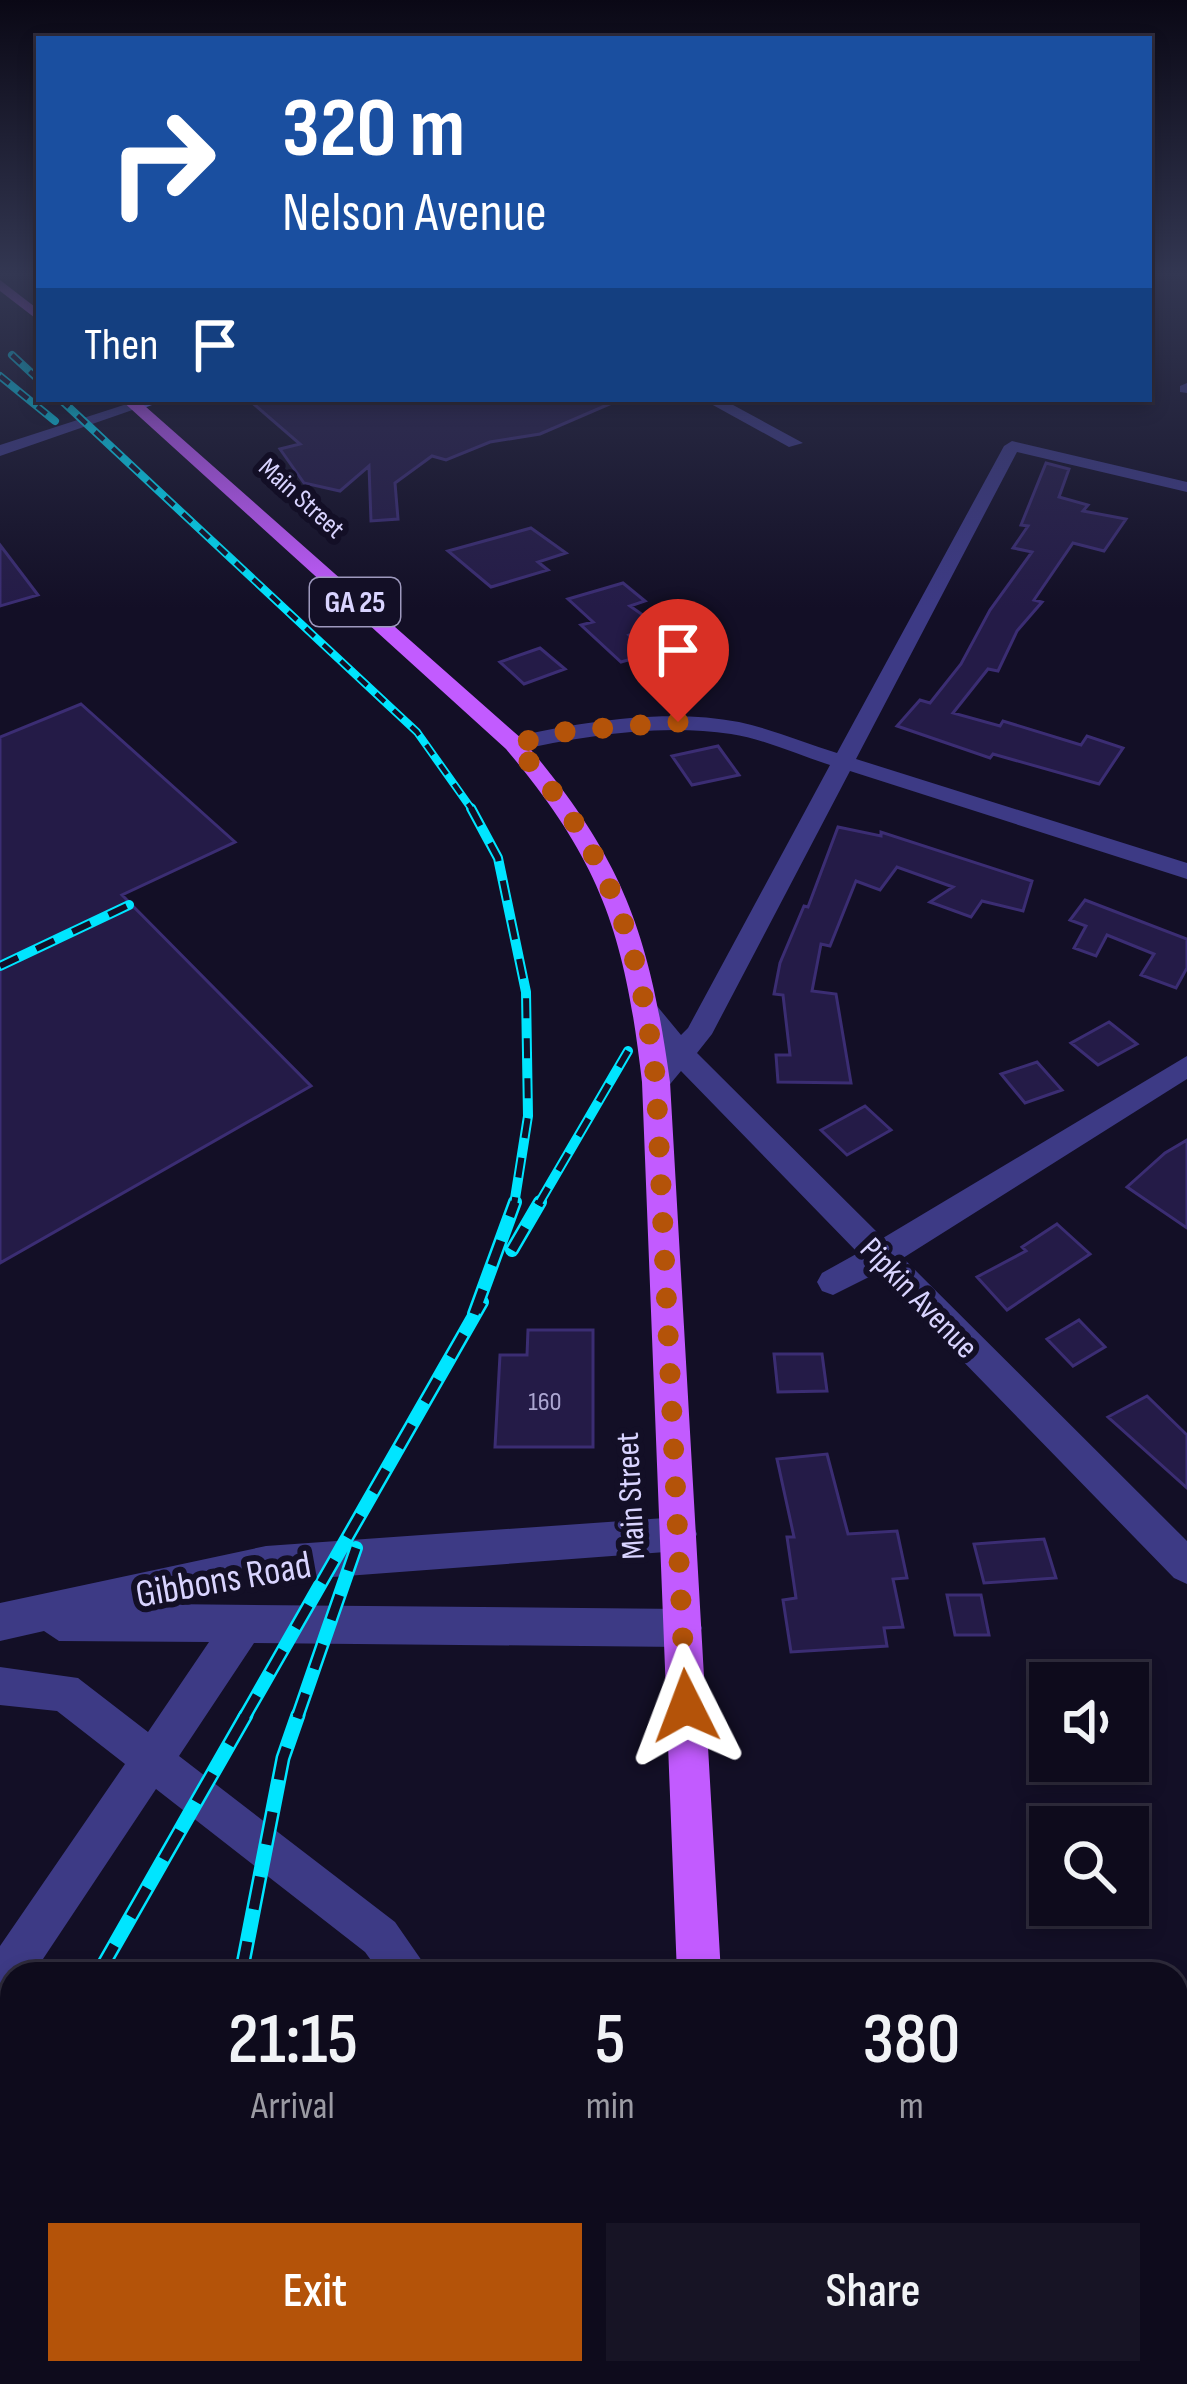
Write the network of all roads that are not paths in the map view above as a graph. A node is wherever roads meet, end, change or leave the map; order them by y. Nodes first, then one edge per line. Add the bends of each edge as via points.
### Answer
1 (716, 402) edge
2 (132, 403) edge
3 (795, 443) dead end
4 (0, 451) edge
5 (1184, 486) edge
6 (514, 744) junction
7 (843, 760) junction
8 (1187, 871) edge
9 (648, 1013) junction
10 (680, 1053) junction
11 (1187, 1066) edge
12 (656, 1082) junction
13 (883, 1258) junction
14 (833, 1282) dead end
15 (679, 1534) junction
16 (1187, 1566) edge
17 (3, 1622) edge
18 (242, 1626) junction
19 (683, 1628) junction
20 (32, 1689) edge
21 (15, 1962) edge
22 (400, 1962) edge
23 (698, 1962) edge

1 - 3 street
2 - 4 street
2 - 6 main road, Main Street / GA 25
5 - 7 street via 1012,446
6 - 7 street via 678,722 736,728
6 - 9 main road, Main Street / GA 25 via 605,871
7 - 8 street
7 - 10 street via 698,1034
9 - 10 street, Main Street
9 - 12 main road, Main Street / GA 25
10 - 12 street
10 - 13 street, Pipkin Avenue
11 - 13 street
12 - 15 main road, Main Street / GA 25
13 - 14 street
13 - 16 street, Pipkin Avenue
15 - 17 street, Gibbons Road via 266,1564
15 - 19 main road, Main Street / GA 25
17 - 18 street, Gibbons Road
18 - 19 street, Gibbons Road
18 - 21 street, Gibbons Road
19 - 23 main road, Main Street / GA 25
20 - 22 street via 380,1937

